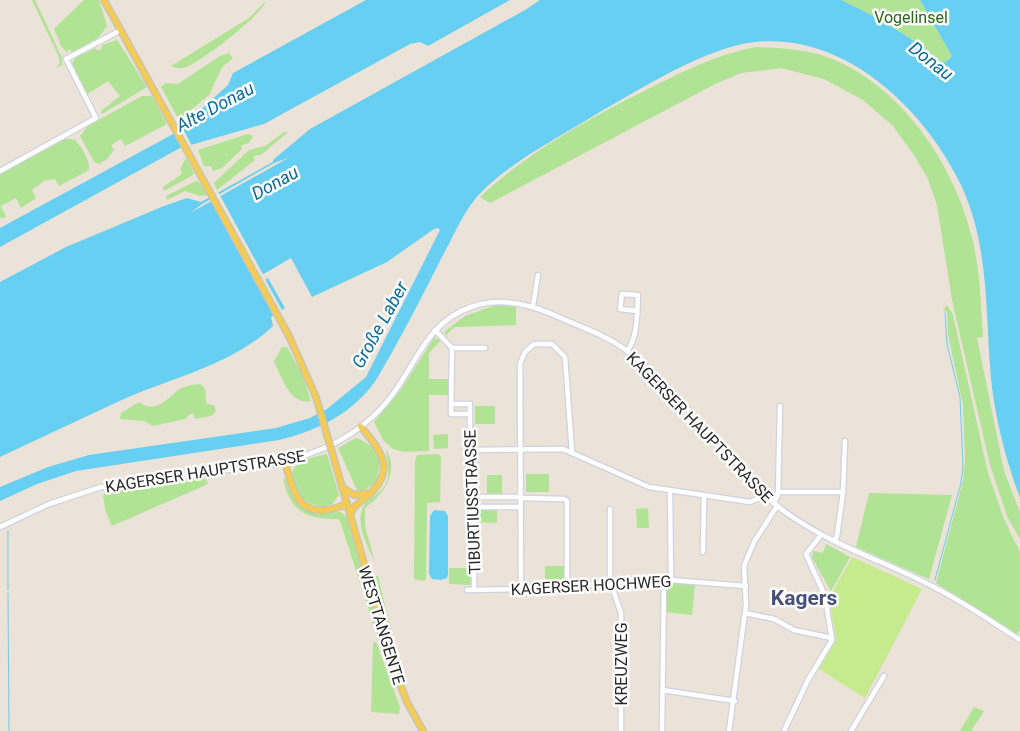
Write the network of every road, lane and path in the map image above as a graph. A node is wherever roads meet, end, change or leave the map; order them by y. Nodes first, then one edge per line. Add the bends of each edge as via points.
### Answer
1 (104, 0) edge
2 (121, 30) junction
3 (0, 172) edge
4 (538, 275) dead end
5 (533, 306) junction
6 (637, 311) junction
7 (435, 330) junction
8 (452, 348) junction
9 (485, 348) dead end
10 (627, 351) junction
11 (451, 404) junction
12 (780, 406) dead end
13 (470, 414) junction
14 (361, 427) junction
15 (845, 441) dead end
16 (521, 448) junction
17 (470, 450) junction
18 (572, 452) junction
19 (285, 461) junction
20 (342, 486) junction
21 (670, 491) junction
22 (778, 492) junction
23 (843, 492) junction
24 (370, 493) junction
25 (704, 496) junction
26 (765, 496) junction
27 (469, 497) junction
28 (522, 498) junction
29 (347, 504) junction
30 (775, 505) junction
31 (474, 507) junction
32 (521, 507) junction
33 (610, 509) dead end
34 (350, 515) junction
35 (0, 527) edge
36 (821, 534) junction
37 (834, 541) junction
38 (703, 552) dead end
39 (664, 578) junction
40 (671, 579) junction
41 (610, 581) junction
42 (746, 586) junction
43 (567, 588) junction
44 (467, 590) dead end
45 (474, 590) junction
46 (521, 590) junction
47 (745, 612) junction
48 (832, 638) junction
49 (1020, 640) edge
50 (884, 676) dead end
51 (662, 690) junction
52 (735, 701) junction
53 (423, 731) edge
54 (621, 731) edge
55 (662, 731) edge
56 (729, 731) edge
57 (784, 731) edge
58 (851, 731) edge

1 - 2 main road
2 - 3 street via 66,59 96,118
2 - 20 main road, bridge via 301,359 316,397
4 - 5 street
5 - 7 street, KAGERSER HAUPTSTRASSE via 506,302 480,304 452,315
5 - 10 street, KAGERSER HAUPTSTRASSE via 600,335
6 - 6 street via 620,309 622,294 638,296
6 - 10 street via 632,344
7 - 8 street
7 - 14 street, KAGERSER HAUPTSTRASSE via 419,349 394,393
8 - 9 street
8 - 11 street
10 - 26 street, KAGERSER HAUPTSTRASSE via 691,414
11 - 13 street, TIBURTIUSSTRASSE via 451,414
11 - 13 street, TIBURTIUSSTRASSE via 470,404
12 - 22 street
13 - 17 street, TIBURTIUSSTRASSE
14 - 19 street, KAGERSER HAUPTSTRASSE via 326,449
14 - 24 main road via 380,453 384,465 380,484
15 - 23 street
16 - 17 street
16 - 18 street via 555,447
16 - 18 street via 520,364 529,347 546,342 557,347 565,357
16 - 28 street
17 - 27 street, TIBURTIUSSTRASSE
18 - 21 street via 649,488
19 - 29 main road via 292,490 304,505 324,511
19 - 35 street, KAGERSER HAUPTSTRASSE via 102,488 49,504
20 - 24 main road via 354,495
20 - 29 main road, WESTTANGENTE
21 - 25 street
21 - 40 street
22 - 23 street
22 - 30 street
23 - 37 street
24 - 34 main road via 356,504
25 - 26 street via 750,502
25 - 38 street
26 - 30 street, KAGERSER HAUPTSTRASSE
27 - 28 street
27 - 31 street, TIBURTIUSSTRASSE via 469,506
28 - 32 street
28 - 43 street via 567,501
29 - 34 main road, WESTTANGENTE
30 - 36 street, KAGERSER HAUPTSTRASSE
30 - 42 street via 747,555 744,566
31 - 32 street
31 - 45 street, TIBURTIUSSTRASSE
32 - 46 street
33 - 41 street, KREUZWEG
34 - 53 main road, WESTTANGENTE via 401,690
36 - 37 street, KAGERSER HAUPTSTRASSE
36 - 48 street via 806,554 825,596
37 - 49 street, KAGERSER HAUPTSTRASSE via 931,585
39 - 40 street, KAGERSER HOCHWEG
39 - 41 street, KAGERSER HOCHWEG
39 - 51 street
40 - 42 street, KAGERSER HOCHWEG
41 - 43 street, KAGERSER HOCHWEG
41 - 54 street, KREUZWEG via 621,612
42 - 47 street
43 - 46 street, KAGERSER HOCHWEG
44 - 45 street, KAGERSER HOCHWEG
45 - 46 street, KAGERSER HOCHWEG
47 - 48 street via 774,619 794,630
47 - 52 street
48 - 57 street
50 - 58 street
51 - 52 street
51 - 55 street
52 - 56 street

